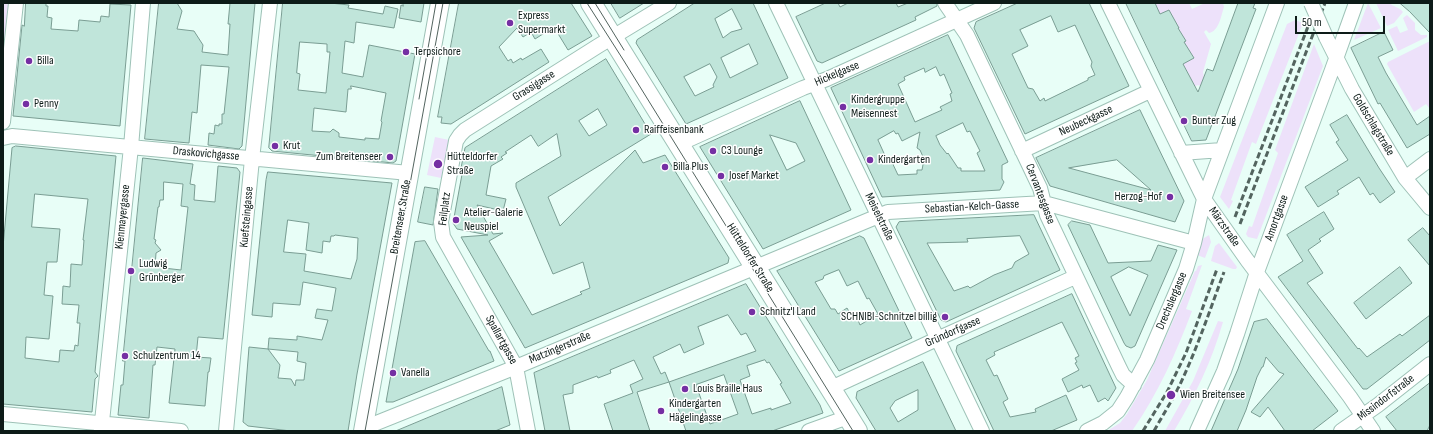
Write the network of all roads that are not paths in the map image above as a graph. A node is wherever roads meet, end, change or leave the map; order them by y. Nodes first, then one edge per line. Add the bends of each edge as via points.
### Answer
1 (16, 3) edge
2 (143, 3) edge
3 (270, 3) edge
4 (440, 3) edge
5 (591, 3) edge
6 (669, 3) edge
7 (776, 3) edge
8 (945, 3) edge
9 (994, 3) edge
10 (1108, 3) edge
11 (1277, 3) edge
12 (1311, 3) edge
13 (1356, 3) edge
14 (957, 20) junction
15 (613, 38) junction
16 (1336, 60) junction
17 (815, 84) junction
18 (1150, 91) junction
19 (3, 122) edge
20 (458, 137) joint
21 (3, 138) edge
22 (679, 144) junction
23 (131, 147) junction
24 (1222, 150) junction
25 (1022, 151) junction
26 (1181, 153) junction
27 (252, 159) junction
28 (1430, 159) edge
29 (409, 173) junction
30 (1405, 178) junction
31 (1204, 199) junction
32 (1044, 203) junction
33 (1430, 208) edge
34 (878, 216) junction
35 (1194, 243) junction
36 (756, 267) junction
37 (1257, 272) junction
38 (465, 276) joint
39 (1075, 277) junction
40 (937, 338) junction
41 (1430, 364) edge
42 (516, 367) junction
43 (1134, 385) junction
44 (831, 388) junction
45 (3, 414) edge
46 (1362, 416) junction
47 (853, 424) edge
48 (101, 427) edge
49 (364, 429) edge
50 (525, 430) edge
51 (181, 431) edge
52 (226, 431) edge
53 (809, 431) edge
54 (982, 431) edge
55 (1087, 431) edge
56 (1197, 431) edge
57 (1341, 431) edge
58 (1373, 431) edge

1 - 19 street
2 - 23 street, Kienmayergasse
3 - 27 street, Kuefsteingasse
4 - 29 street, Breitenseer Straße
5 - 15 main road, Hütteldorfer Straße
6 - 15 street, Grassigasse
7 - 17 street, Meiselstraße
8 - 14 street, Cervantesgasse
9 - 14 street, Hickelgasse
10 - 18 street, Märzstraße
11 - 24 street, Drechslergasse
12 - 16 street, Goldschlagstraße, bridge
13 - 16 street, Amortgasse
14 - 17 street, Hickelgasse
14 - 25 street, Cervantesgasse via 967,35
15 - 20 street, Grassigasse via 465,130
15 - 22 main road, Hütteldorfer Straße
16 - 30 street, Goldschlagstraße
16 - 37 street, Amortgasse
17 - 22 street, Hickelgasse
17 - 34 street, Meiselstraße
18 - 25 street, Neubeckgasse
18 - 26 street, Märzstraße
20 - 38 street, Feilplatz via 452,157 441,227 443,237
21 - 23 street, Draskovichgasse via 12,136
22 - 36 main road, Hütteldorfer Straße
23 - 27 street, Draskovichgasse
23 - 48 street, Kienmayergasse
24 - 26 street
24 - 31 street, Drechslergasse
25 - 32 street, Cervantesgasse via 1040,188
26 - 31 street, Märzstraße
27 - 29 street, Draskovichgasse
27 - 52 street, Kuefsteingasse
28 - 30 street
29 - 49 street, Breitenseer Straße
30 - 33 street, Goldschlagstraße
31 - 35 street, Drechslergasse
31 - 37 street, Märzstraße
32 - 34 street, Sebastian-Kelch-Gasse via 888,212
32 - 35 street, Sebastian-Kelch-Gasse
32 - 39 street, Cervantesgasse
34 - 36 street, Sebastian-Kelch-Gasse
34 - 40 street, Meiselstraße
35 - 43 street, Drechslergasse via 1182,279
36 - 42 street, Matzingerstraße
36 - 44 main road, Hütteldorfer Straße
37 - 46 street, Märzstraße
37 - 56 street, Amortgasse via 1224,371
38 - 42 street, Spallartgasse
39 - 40 street, Gründorfgasse
39 - 43 street, Cervantesgasse via 1123,375
40 - 44 street, Gründorfgasse
40 - 54 street, Meiselstraße
41 - 46 street, Missindorfstraße
42 - 49 street, Matzingerstraße
42 - 50 street, Spallartgasse
43 - 55 street, Drechslergasse via 1118,411
44 - 47 main road, Hütteldorfer Straße
45 - 48 street
46 - 57 street, Missindorfstraße
46 - 58 street, Märzstraße
47 - 53 street
48 - 51 street

